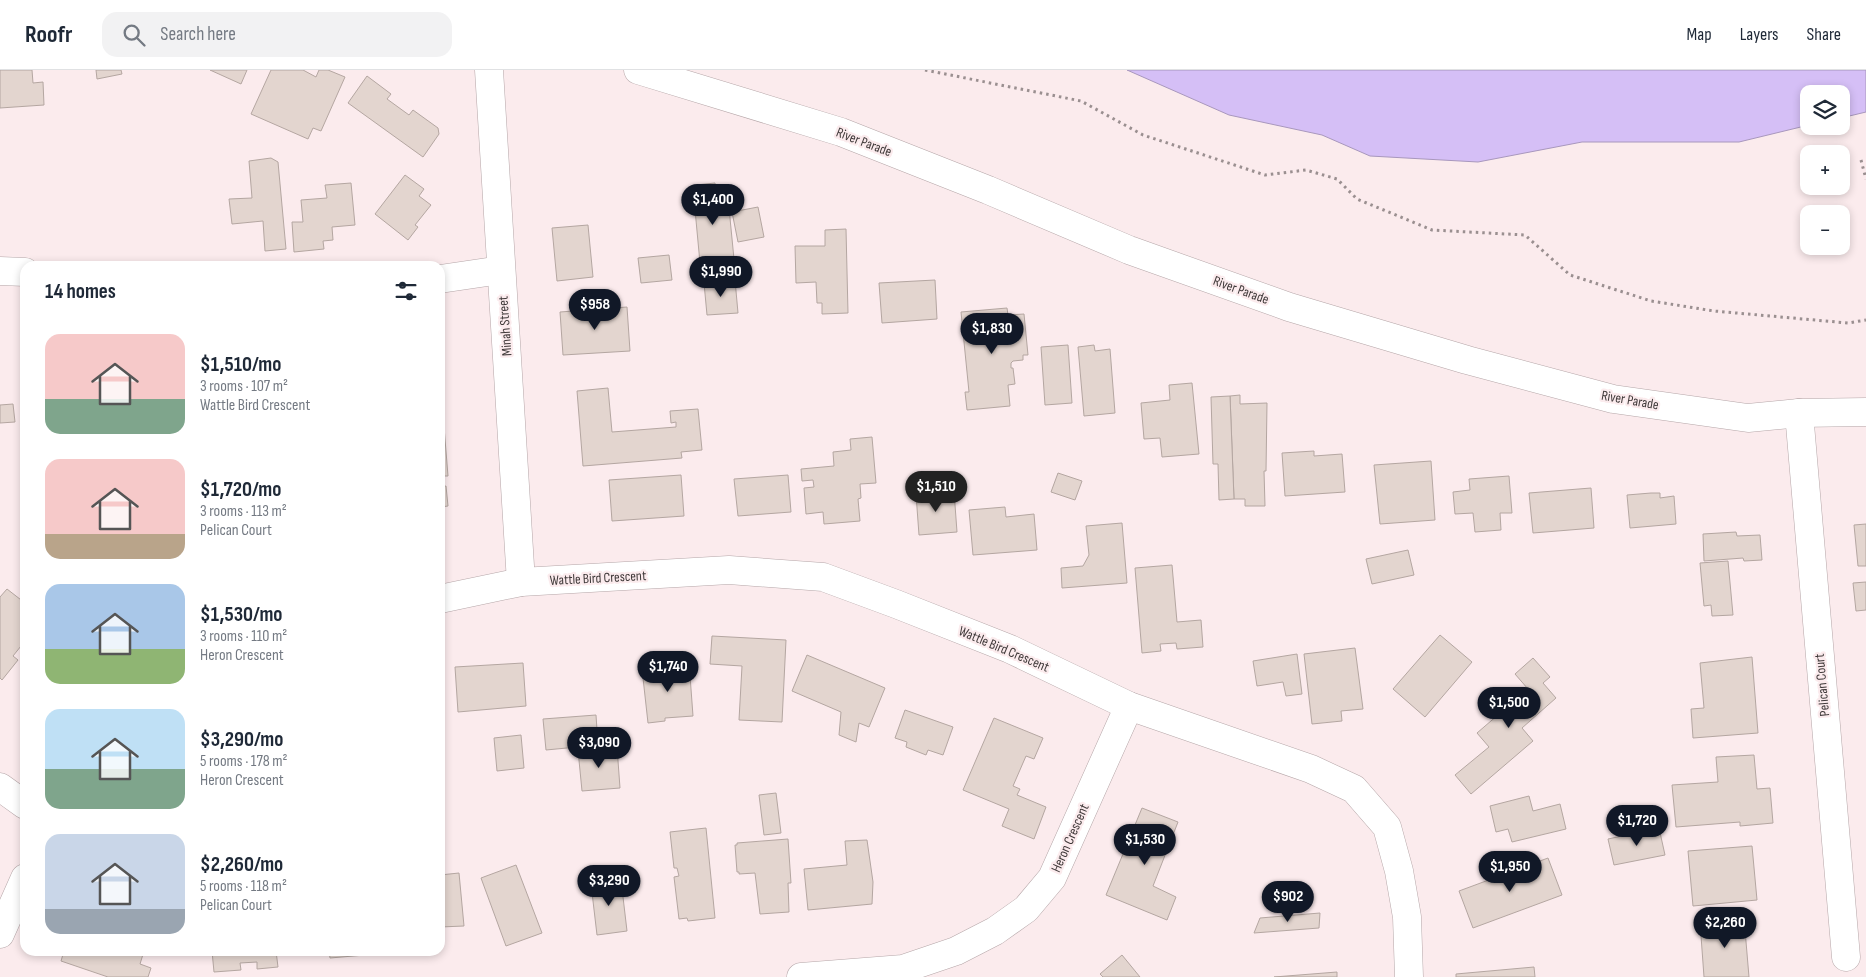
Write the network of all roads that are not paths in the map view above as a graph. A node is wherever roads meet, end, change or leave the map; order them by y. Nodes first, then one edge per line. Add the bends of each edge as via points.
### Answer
1 (489, 70) edge
2 (638, 70) edge
3 (501, 270) junction
4 (0, 271) edge
5 (20, 272) edge
6 (445, 278) edge
7 (1866, 412) edge
8 (1799, 414) junction
9 (521, 582) junction
10 (445, 598) edge
11 (1128, 706) junction
12 (0, 788) edge
13 (20, 802) edge
14 (20, 889) edge
15 (0, 934) edge
16 (1846, 957) dead end
17 (800, 977) edge
18 (1408, 977) edge

1 - 3 street, Minah Street
2 - 8 street, River Parade via 841,132 1129,250 1289,308 1613,399 1748,418
3 - 6 street
3 - 9 street, Minah Street
4 - 5 street
7 - 8 street, River Parade
8 - 16 street, Pelican Court
9 - 10 street, Wattle Bird Crescent
9 - 11 street, Wattle Bird Crescent via 729,570 823,577 1010,649
11 - 17 street, Heron Crescent via 1052,878 1026,908 995,931 956,951 903,969
11 - 18 street, Wattle Bird Crescent via 1311,769 1354,789 1387,827 1407,918
12 - 13 street
14 - 15 street

